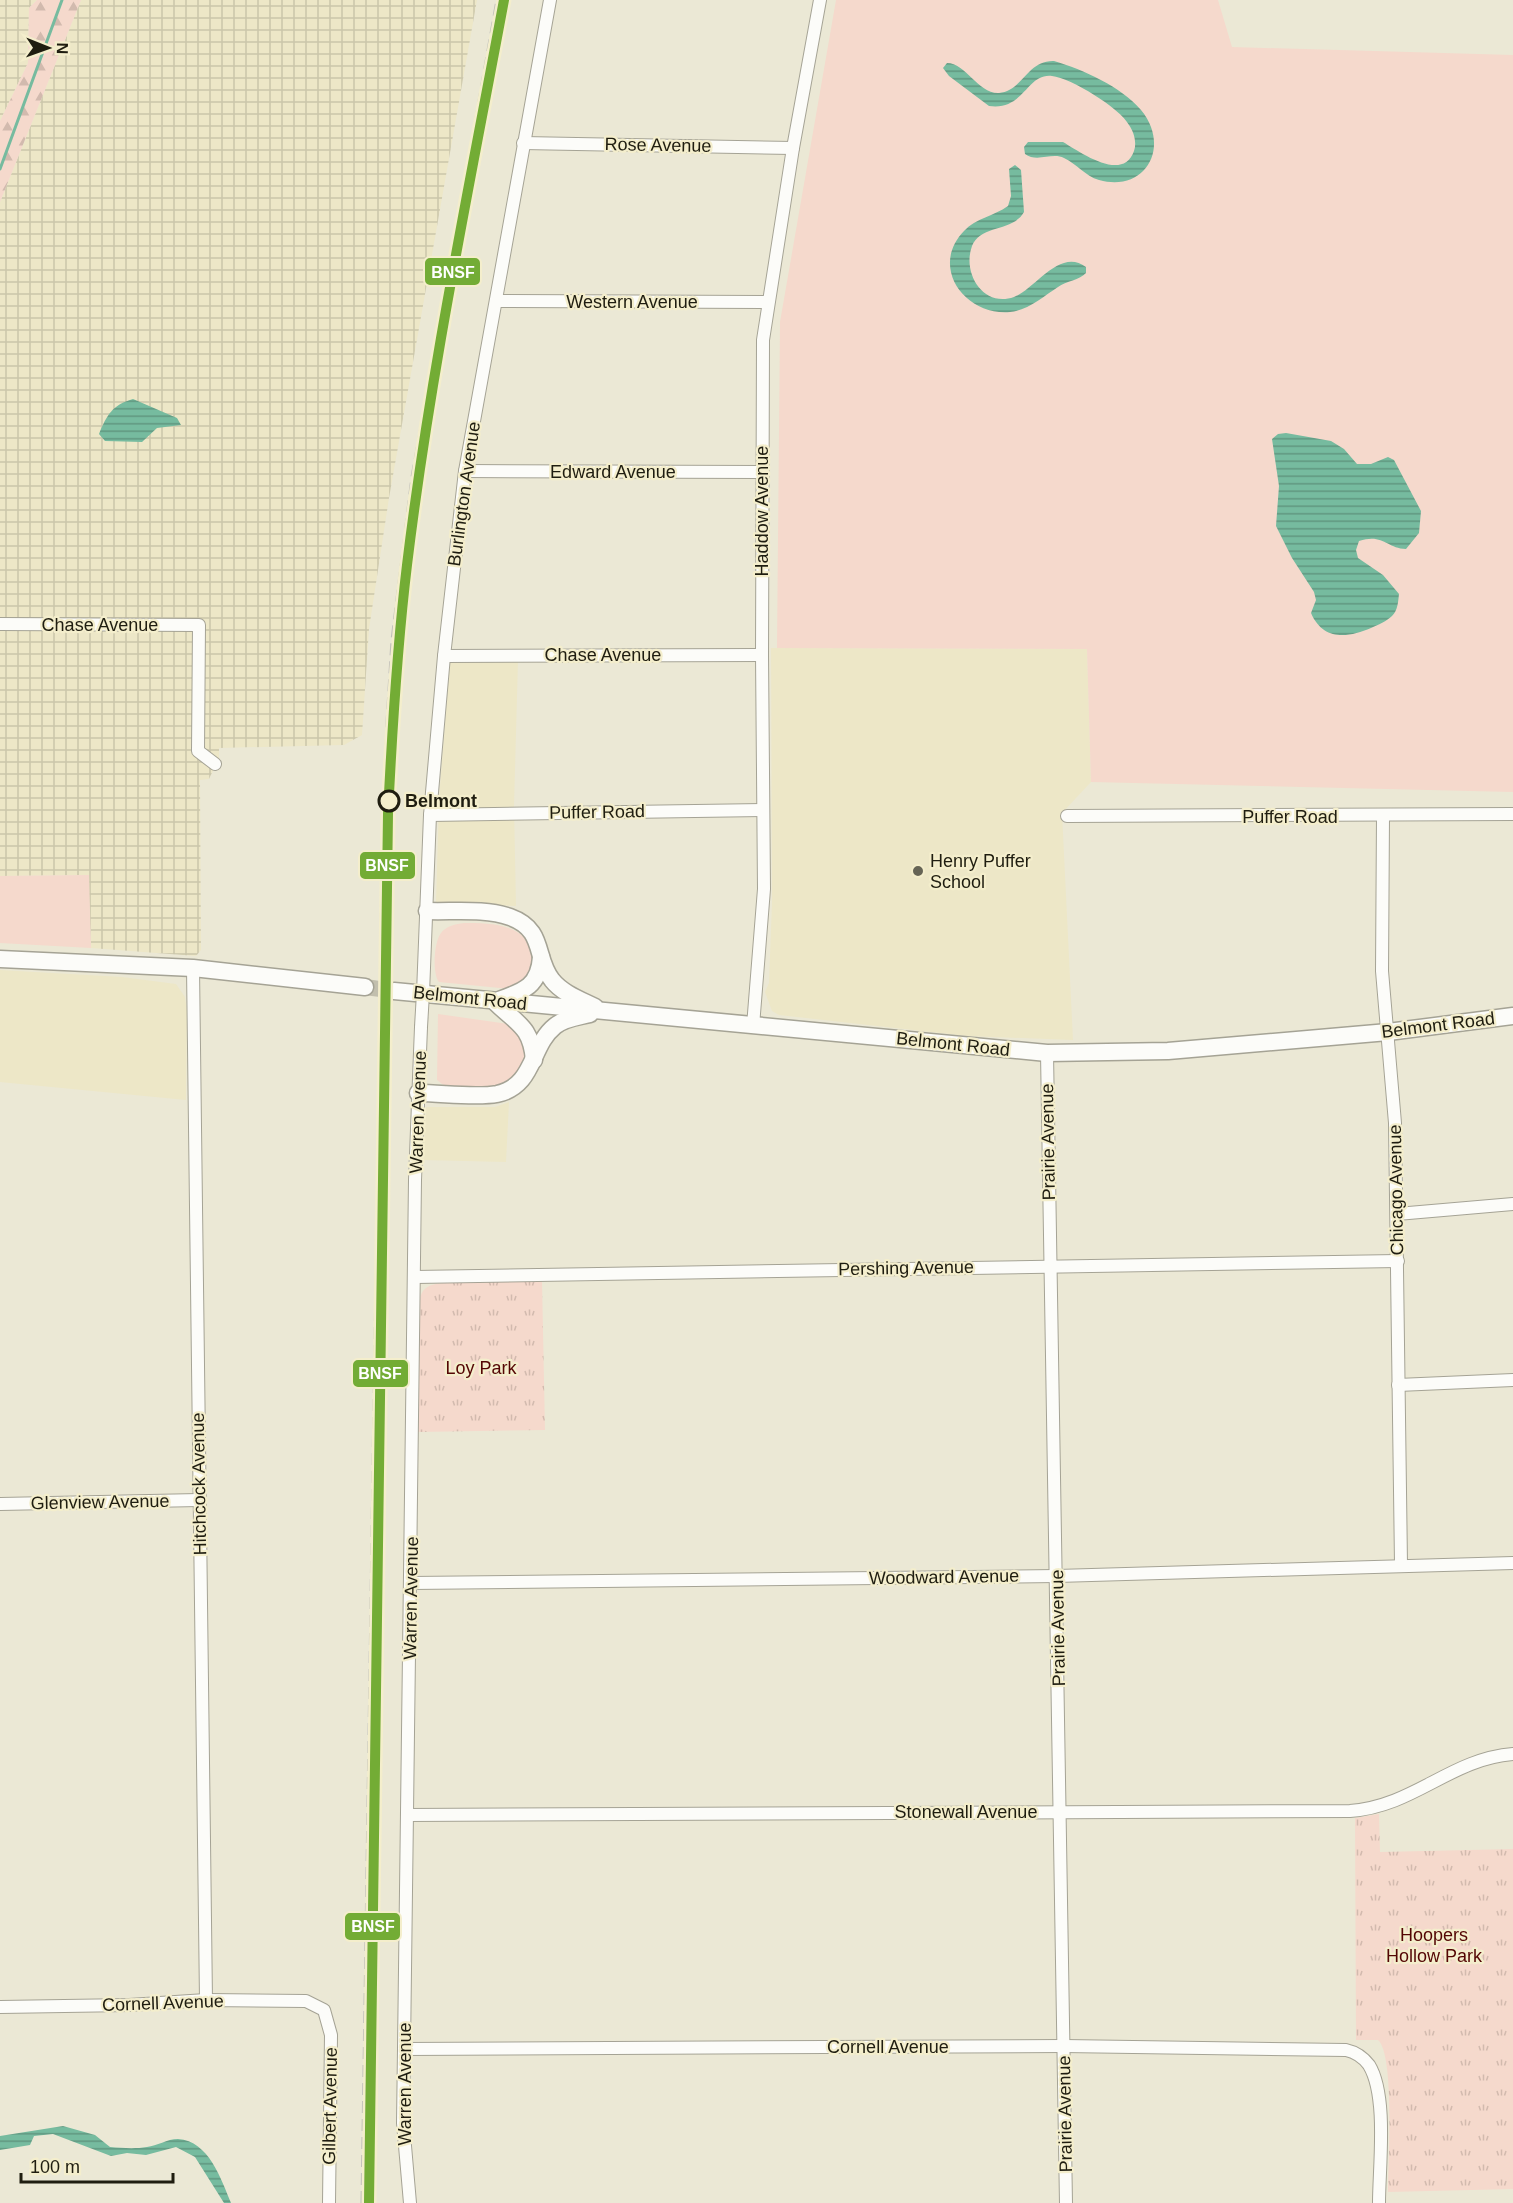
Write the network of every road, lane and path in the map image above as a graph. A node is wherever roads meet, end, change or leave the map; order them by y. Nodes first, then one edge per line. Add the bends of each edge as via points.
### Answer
1 (550, 0) edge
2 (820, 0) edge
3 (523, 143) junction
4 (793, 148) junction
5 (496, 301) junction
6 (767, 302) junction
7 (465, 471) junction
8 (762, 472) junction
9 (0, 624) edge
10 (762, 655) junction
11 (444, 656) junction
12 (215, 764) dead end
13 (764, 810) junction
14 (1513, 814) edge
15 (430, 815) junction
16 (1067, 816) dead end
17 (1383, 816) junction
18 (427, 911) junction
19 (541, 953) junction
20 (0, 959) edge
21 (193, 968) junction
22 (364, 987) tunnel mouth
23 (394, 991) tunnel mouth
24 (423, 993) joint
25 (495, 1002) junction
26 (602, 1011) junction
27 (1513, 1016) edge
28 (753, 1026) junction
29 (1388, 1032) junction
30 (1047, 1053) junction
31 (534, 1060) junction
32 (418, 1093) junction
33 (1513, 1204) edge
34 (1397, 1214) junction
35 (1398, 1261) junction
36 (1050, 1266) junction
37 (415, 1277) junction
38 (1513, 1380) edge
39 (1398, 1385) junction
40 (199, 1500) junction
41 (0, 1504) edge
42 (1513, 1563) edge
43 (1401, 1564) junction
44 (1057, 1576) junction
45 (411, 1583) junction
46 (1513, 1754) edge
47 (1061, 1812) junction
48 (407, 1815) junction
49 (206, 2000) junction
50 (0, 2007) edge
51 (324, 2010) joint
52 (1064, 2046) junction
53 (404, 2049) junction
54 (329, 2203) edge
55 (410, 2203) edge
56 (1066, 2203) edge
57 (1379, 2203) edge

1 - 3 street, Burlington Avenue
2 - 4 street, Haddow Avenue
3 - 4 street, Rose Avenue
3 - 5 street, Burlington Avenue
4 - 6 street, Haddow Avenue
5 - 6 street, Western Avenue
5 - 7 street, Burlington Avenue
6 - 8 street, Haddow Avenue
7 - 8 street, Edward Avenue
7 - 11 street, Burlington Avenue
8 - 10 street, Haddow Avenue
9 - 12 street, Chase Avenue via 199,625 198,751
10 - 11 street, Chase Avenue
10 - 13 street, Haddow Avenue
11 - 15 street, Burlington Avenue
13 - 15 street, Puffer Road
13 - 28 street, Haddow Avenue via 764,899
14 - 17 street, Puffer Road
15 - 18 street, Burlington Avenue
16 - 17 street, Puffer Road
17 - 29 street, Chicago Avenue via 1382,971
18 - 19 main road via 494,913 512,918 531,931
18 - 24 street, Burlington Avenue
19 - 25 main road via 539,975 533,983
19 - 26 main road via 546,972 558,988
20 - 21 main road
21 - 22 main road
21 - 40 street, Hitchcock Avenue
23 - 25 main road, Belmont Road
24 - 32 street, Warren Avenue, bridge
25 - 26 main road, Belmont Road
25 - 31 main road via 526,1029
26 - 28 main road, Belmont Road
26 - 31 main road via 556,1025 545,1036
27 - 29 main road, Belmont Road
28 - 30 main road, Belmont Road
29 - 30 main road, Belmont Road via 1168,1051
29 - 34 street, Chicago Avenue via 1395,1112
30 - 36 street, Prairie Avenue
31 - 32 main road via 524,1078 497,1094
32 - 37 street, Warren Avenue
33 - 34 street
34 - 35 street, Chicago Avenue
35 - 36 street, Pershing Avenue
35 - 39 street, Chicago Avenue
36 - 37 street, Pershing Avenue
36 - 44 street, Prairie Avenue
37 - 45 street, Warren Avenue
38 - 39 street
39 - 43 street, Chicago Avenue
40 - 41 street, Glenview Avenue
40 - 49 street, Hitchcock Avenue
42 - 43 street, Woodward Avenue
43 - 44 street, Woodward Avenue
44 - 45 street, Woodward Avenue
44 - 47 street, Prairie Avenue
45 - 48 street, Warren Avenue
46 - 47 street, Stonewall Avenue via 1470,1764 1408,1797 1370,1810
47 - 48 street, Stonewall Avenue
47 - 52 street, Prairie Avenue
48 - 53 street, Warren Avenue
49 - 50 street, Cornell Avenue
49 - 51 street, Cornell Avenue via 306,2001
51 - 54 street, Gilbert Avenue via 331,2035
52 - 53 street, Cornell Avenue
52 - 56 street, Prairie Avenue
52 - 57 street, Cornell Avenue via 1355,2052 1368,2064 1378,2098
53 - 55 street, Warren Avenue via 403,2123

